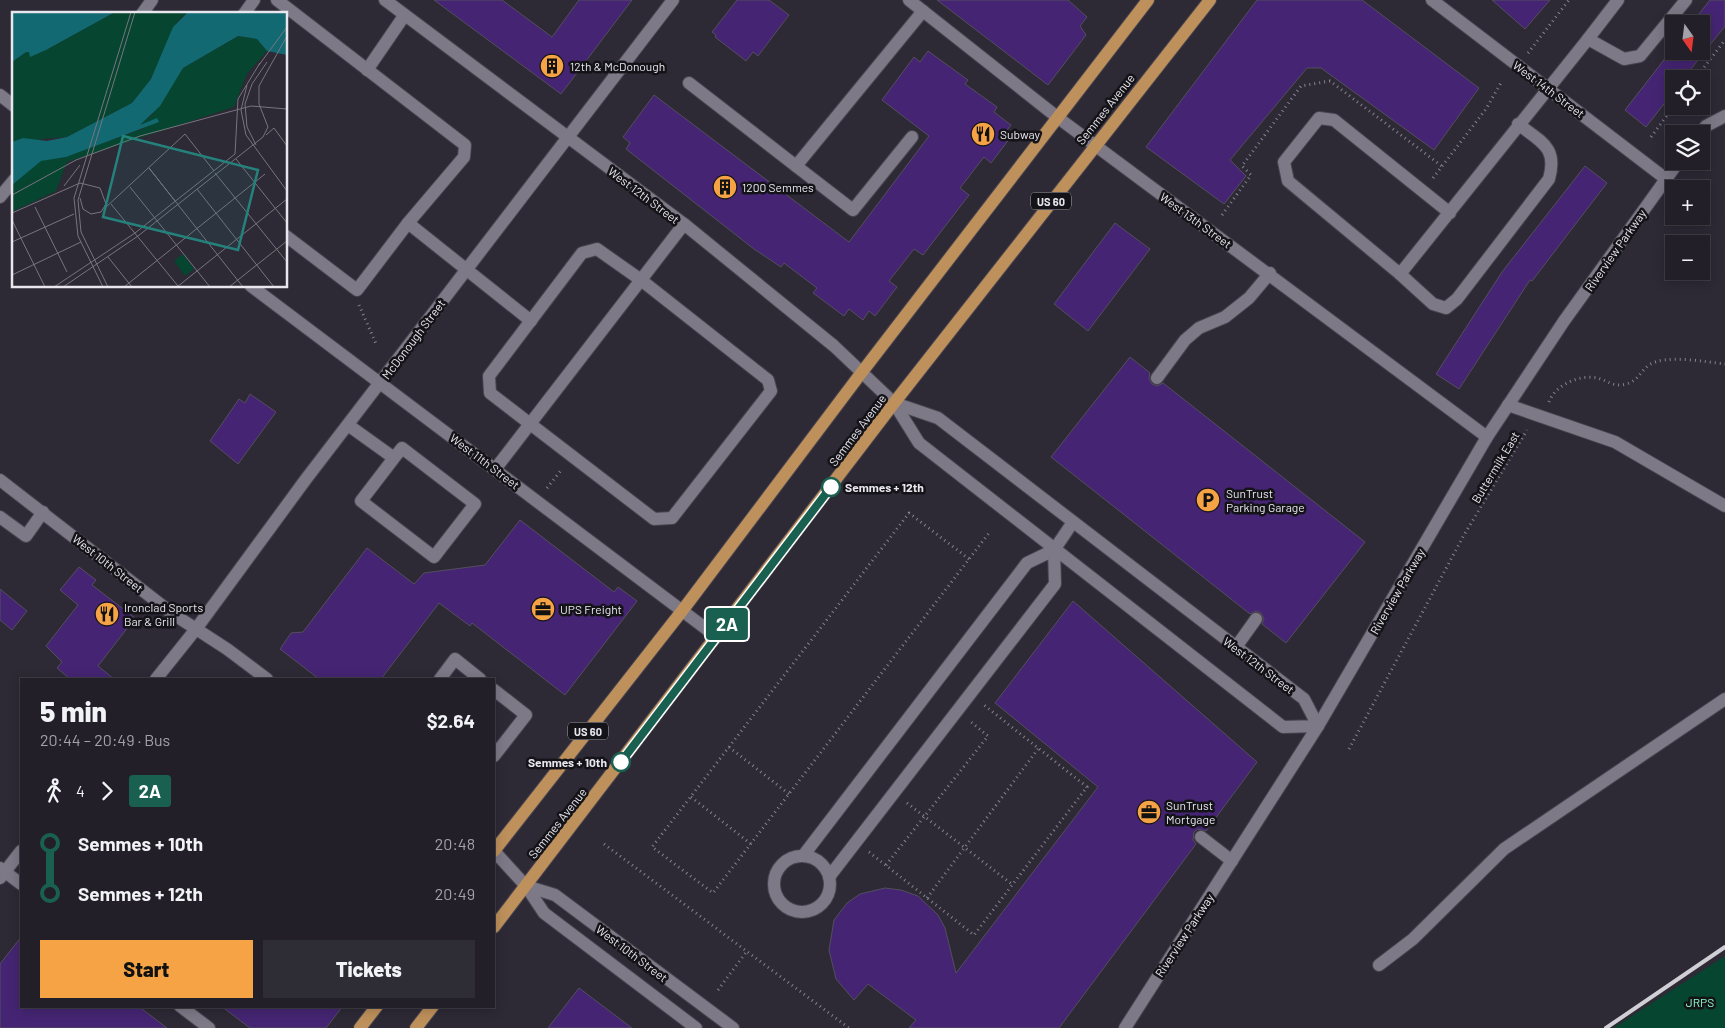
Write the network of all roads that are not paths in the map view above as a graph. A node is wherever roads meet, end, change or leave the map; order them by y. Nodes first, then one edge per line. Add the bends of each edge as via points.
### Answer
1 (152, 0) edge
2 (254, 0) edge
3 (277, 0) edge
4 (385, 0) edge
5 (673, 0) edge
6 (909, 0) edge
7 (1148, 0) edge
8 (1210, 0) edge
9 (1432, 0) edge
10 (1618, 0) edge
11 (1686, 0) edge
12 (923, 11) junction
13 (143, 12) edge
14 (245, 12) edge
15 (404, 16) junction
16 (1588, 39) junction
17 (367, 70) junction
18 (689, 83) dead end
19 (1550, 89) junction
20 (0, 95) edge
21 (12, 104) edge
22 (1725, 116) edge
23 (1056, 117) junction
24 (1518, 124) junction
25 (1708, 125) edge
26 (912, 137) dead end
27 (568, 138) junction
28 (1094, 145) junction
29 (796, 166) junction
30 (1672, 170) edge
31 (1666, 178) junction
32 (12, 182) edge
33 (0, 197) edge
34 (1450, 213) junction
35 (408, 223) junction
36 (684, 224) junction
37 (288, 238) edge
38 (466, 270) junction
39 (1270, 273) junction
40 (1400, 274) junction
41 (641, 280) junction
42 (254, 288) edge
43 (531, 321) junction
44 (862, 372) junction
45 (1156, 378) dead end
46 (379, 383) junction
47 (894, 403) junction
48 (1508, 405) junction
49 (348, 425) junction
50 (529, 425) junction
51 (1487, 436) junction
52 (394, 458) junction
53 (496, 468) junction
54 (0, 480) edge
55 (1725, 506) edge
56 (43, 512) junction
57 (0, 517) edge
58 (1073, 522) junction
59 (1054, 550) junction
60 (682, 611) junction
61 (1256, 619) dead end
62 (196, 629) junction
63 (717, 638) junction
64 (1236, 647) junction
65 (157, 678) edge
66 (266, 678) edge
67 (441, 678) edge
68 (479, 678) edge
69 (495, 691) edge
70 (1725, 699) edge
71 (1318, 726) junction
72 (495, 755) edge
73 (1201, 837) dead end
74 (495, 850) edge
75 (20, 852) edge
76 (495, 852) edge
77 (803, 856) junction
78 (1232, 861) junction
79 (2, 873) edge
80 (829, 877) junction
81 (20, 883) edge
82 (526, 886) junction
83 (495, 926) edge
84 (1379, 965) dead end
85 (183, 1008) edge
86 (375, 1008) edge
87 (431, 1008) edge
88 (208, 1028) edge
89 (360, 1028) edge
90 (416, 1028) edge
91 (696, 1028) edge
92 (734, 1028) edge
93 (1125, 1028) edge

1 - 13 street
2 - 14 street
3 - 17 street
4 - 15 street, West 12th Street
5 - 27 street, McDonough Street
6 - 12 street, West 13th Street
7 - 23 main road, US 60
8 - 28 main road, Semmes Avenue / US 60
9 - 19 street, West 14th Street
10 - 16 street
11 - 16 street via 1640,56 1624,59
12 - 23 street, West 13th Street
12 - 29 street
15 - 17 street
15 - 27 street, West 12th Street
16 - 19 street
17 - 35 street via 464,144 464,157
18 - 29 street
19 - 24 street
19 - 31 street, West 14th Street
20 - 21 street
22 - 25 street
23 - 28 street, West 13th Street
23 - 44 main road, US 60
24 - 34 street
24 - 40 street via 1549,148 1553,164 1549,179 1457,299 1446,308 1433,304
26 - 29 street via 853,210
27 - 36 street, West 12th Street
27 - 38 street, McDonough Street
28 - 39 street, West 13th Street
28 - 47 main road, Semmes Avenue / US 60
30 - 31 street, Riverview Parkway
31 - 48 street, Riverview Parkway
32 - 33 street
34 - 40 street
34 - 40 street via 1334,120 1319,118 1284,162 1288,182
35 - 37 street via 357,290
35 - 38 street
36 - 41 street
36 - 44 street, West 12th Street
38 - 43 street
38 - 46 street, McDonough Street
39 - 45 street via 1249,298 1185,340
39 - 51 street, West 13th Street
41 - 43 street via 597,249 582,253
41 - 50 street
41 - 50 street via 768,380 770,391 758,407 672,518 654,519
42 - 46 street, West 11th Street
43 - 50 street via 489,376 490,393
44 - 47 street, West 12th Street
44 - 60 main road, US 60
46 - 49 street, McDonough Street
46 - 53 street, West 11th Street
47 - 58 street, West 12th Street via 938,418
47 - 59 street, West 12th Street via 918,443
47 - 63 main road, Semmes Avenue / US 60
48 - 51 street, Riverview Parkway
48 - 55 street via 1616,442
49 - 52 street
49 - 62 street, McDonough Street
50 - 53 street
51 - 71 street, Riverview Parkway
52 - 52 street via 361,501 434,557 475,504 402,448
53 - 60 street, West 11th Street
54 - 56 street, West 10th Street
56 - 57 street via 26,536
56 - 62 street, West 10th Street
58 - 59 street
58 - 64 street, West 12th Street
59 - 71 street, West 12th Street via 1283,726
59 - 77 street via 1027,563
59 - 80 street via 1055,584
60 - 63 street, West 11th Street
60 - 74 main road, US 60
61 - 64 street
62 - 65 street, McDonough Street
62 - 66 street, West 10th Street
63 - 82 main road, Semmes Avenue / US 60
64 - 71 street, West 12th Street via 1304,699
67 - 68 street via 455,660
69 - 72 street via 526,715
70 - 84 street via 1504,849 1413,939
71 - 78 street, Riverview Parkway
73 - 78 street
75 - 79 street
76 - 82 street, West 10th Street
77 - 80 street via 818,860
77 - 80 street via 790,858 777,871 774,889 783,904 800,911 816,908 828,893
78 - 93 street, Riverview Parkway
79 - 81 street
82 - 83 main road, Semmes Avenue / US 60
82 - 91 street, West 10th Street via 544,913
82 - 92 street, West 10th Street via 555,895
85 - 88 street
86 - 89 main road
87 - 90 main road

